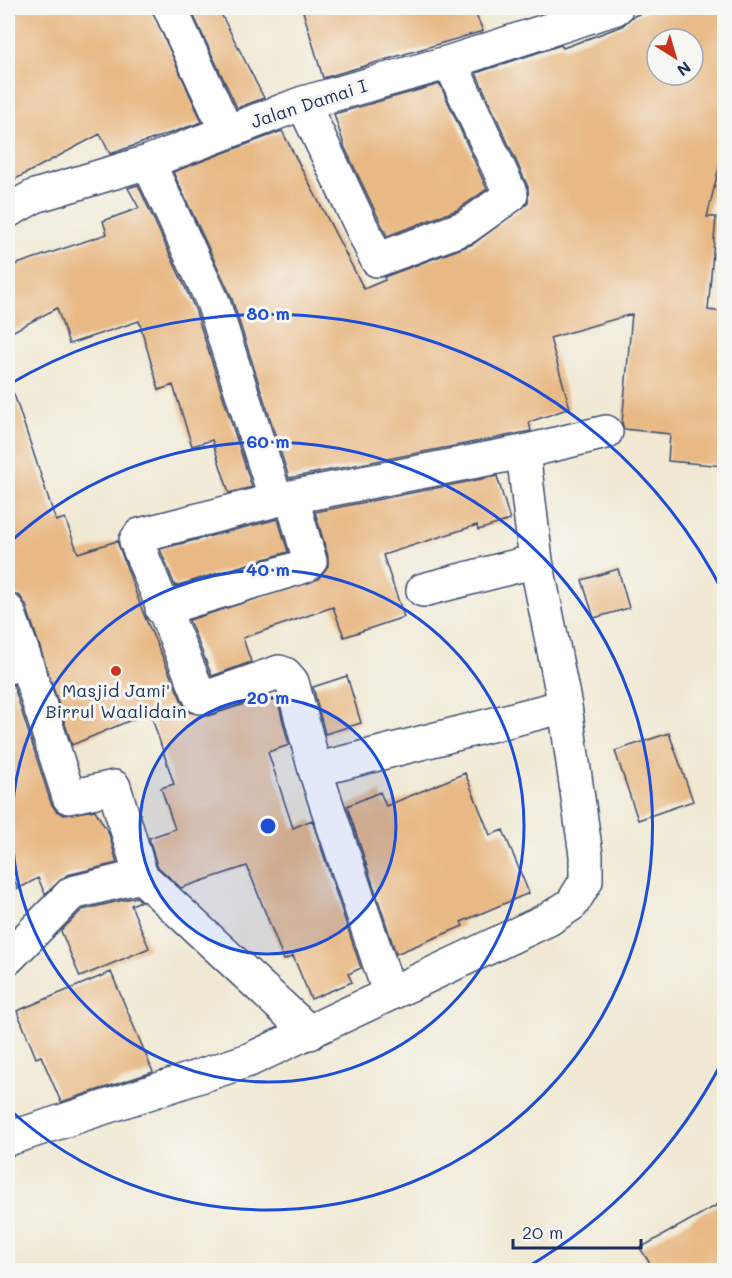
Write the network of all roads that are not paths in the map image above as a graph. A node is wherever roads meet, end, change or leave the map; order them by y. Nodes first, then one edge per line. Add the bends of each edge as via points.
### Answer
1 (170, 8) edge
2 (616, 8) edge
3 (450, 62) junction
4 (303, 103) junction
5 (227, 132) junction
6 (148, 162) junction
7 (8, 211) edge
8 (606, 432) dead end
9 (523, 452) junction
10 (286, 498) junction
11 (536, 561) junction
12 (423, 590) dead end
13 (162, 609) junction
14 (8, 611) edge
15 (16, 663) edge
16 (566, 706) junction
17 (315, 770) junction
18 (141, 876) junction
19 (8, 958) edge
20 (388, 992) junction
21 (310, 1033) junction
22 (8, 1139) edge

1 - 5 street
2 - 3 street, Jalan Damai I
3 - 4 street, Jalan Damai I
3 - 4 street via 512,195 466,227 377,260
4 - 5 street, Jalan Damai I
5 - 6 street, Jalan Damai I
6 - 7 street, Jalan Damai I via 35,196
6 - 10 street via 213,302
8 - 9 street
9 - 10 street
9 - 11 street
10 - 13 street via 296,513 310,561 305,566
10 - 13 street via 137,537
11 - 12 street
11 - 16 street
13 - 17 street via 200,697 279,672 285,674 292,682
14 - 15 street
15 - 18 street via 69,797 114,787
16 - 17 street
16 - 20 street via 586,855 586,881 577,896 572,904 549,919
17 - 20 street
18 - 19 street via 72,893
18 - 21 street
20 - 21 street
21 - 22 street via 249,1060

